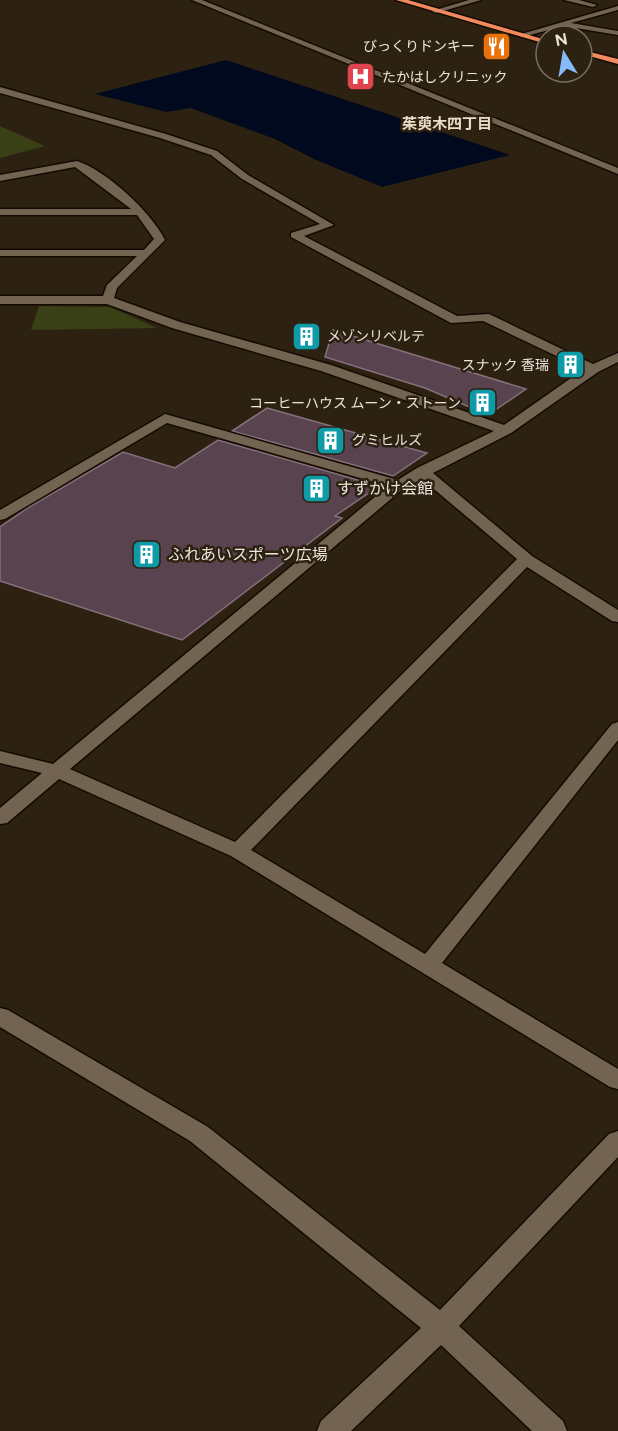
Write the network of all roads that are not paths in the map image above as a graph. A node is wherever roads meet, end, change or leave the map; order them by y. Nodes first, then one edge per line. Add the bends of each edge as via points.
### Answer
1 (196, 0) edge
2 (400, 0) edge
3 (477, 0) edge
4 (568, 0) edge
5 (581, 1) edge
6 (593, 5) dead end
7 (618, 10) edge
8 (436, 11) junction
9 (561, 24) edge
10 (594, 29) edge
11 (534, 32) edge
12 (618, 33) edge
13 (522, 35) junction
14 (534, 38) edge
15 (594, 55) edge
16 (618, 62) edge
17 (0, 90) edge
18 (618, 171) edge
19 (0, 178) edge
20 (0, 212) edge
21 (138, 212) junction
22 (0, 253) edge
23 (144, 253) junction
24 (0, 300) edge
25 (108, 300) junction
26 (618, 357) edge
27 (593, 369) junction
28 (506, 430) junction
29 (422, 471) junction
30 (399, 485) junction
31 (0, 516) edge
32 (526, 559) junction
33 (618, 617) edge
34 (618, 728) edge
35 (0, 757) edge
36 (58, 771) junction
37 (0, 818) edge
38 (238, 851) junction
39 (429, 964) junction
40 (0, 1016) edge
41 (618, 1080) edge
42 (618, 1141) edge
43 (441, 1327) junction
44 (331, 1431) edge
45 (553, 1431) edge

1 - 18 street
2 - 8 highway
3 - 8 street
4 - 5 street
5 - 6 street
7 - 9 street
8 - 13 highway
10 - 12 street
11 - 13 street
13 - 14 highway
15 - 16 highway
17 - 27 street via 214,153 245,177 329,225 295,235 329,255 454,320 484,317
19 - 21 street via 77,164 115,189
20 - 21 street
21 - 23 street via 160,240
22 - 23 street
23 - 25 street via 111,287
24 - 25 street
25 - 28 street via 176,325 326,368
26 - 27 street
27 - 28 street
28 - 29 street
29 - 30 street
29 - 32 street
30 - 31 street via 165,418
30 - 36 street
32 - 33 street
32 - 38 street
34 - 39 street
35 - 36 street
36 - 37 street
36 - 38 street
38 - 39 street
39 - 41 street
40 - 43 street via 199,1134
42 - 43 street
43 - 44 street
43 - 45 street

